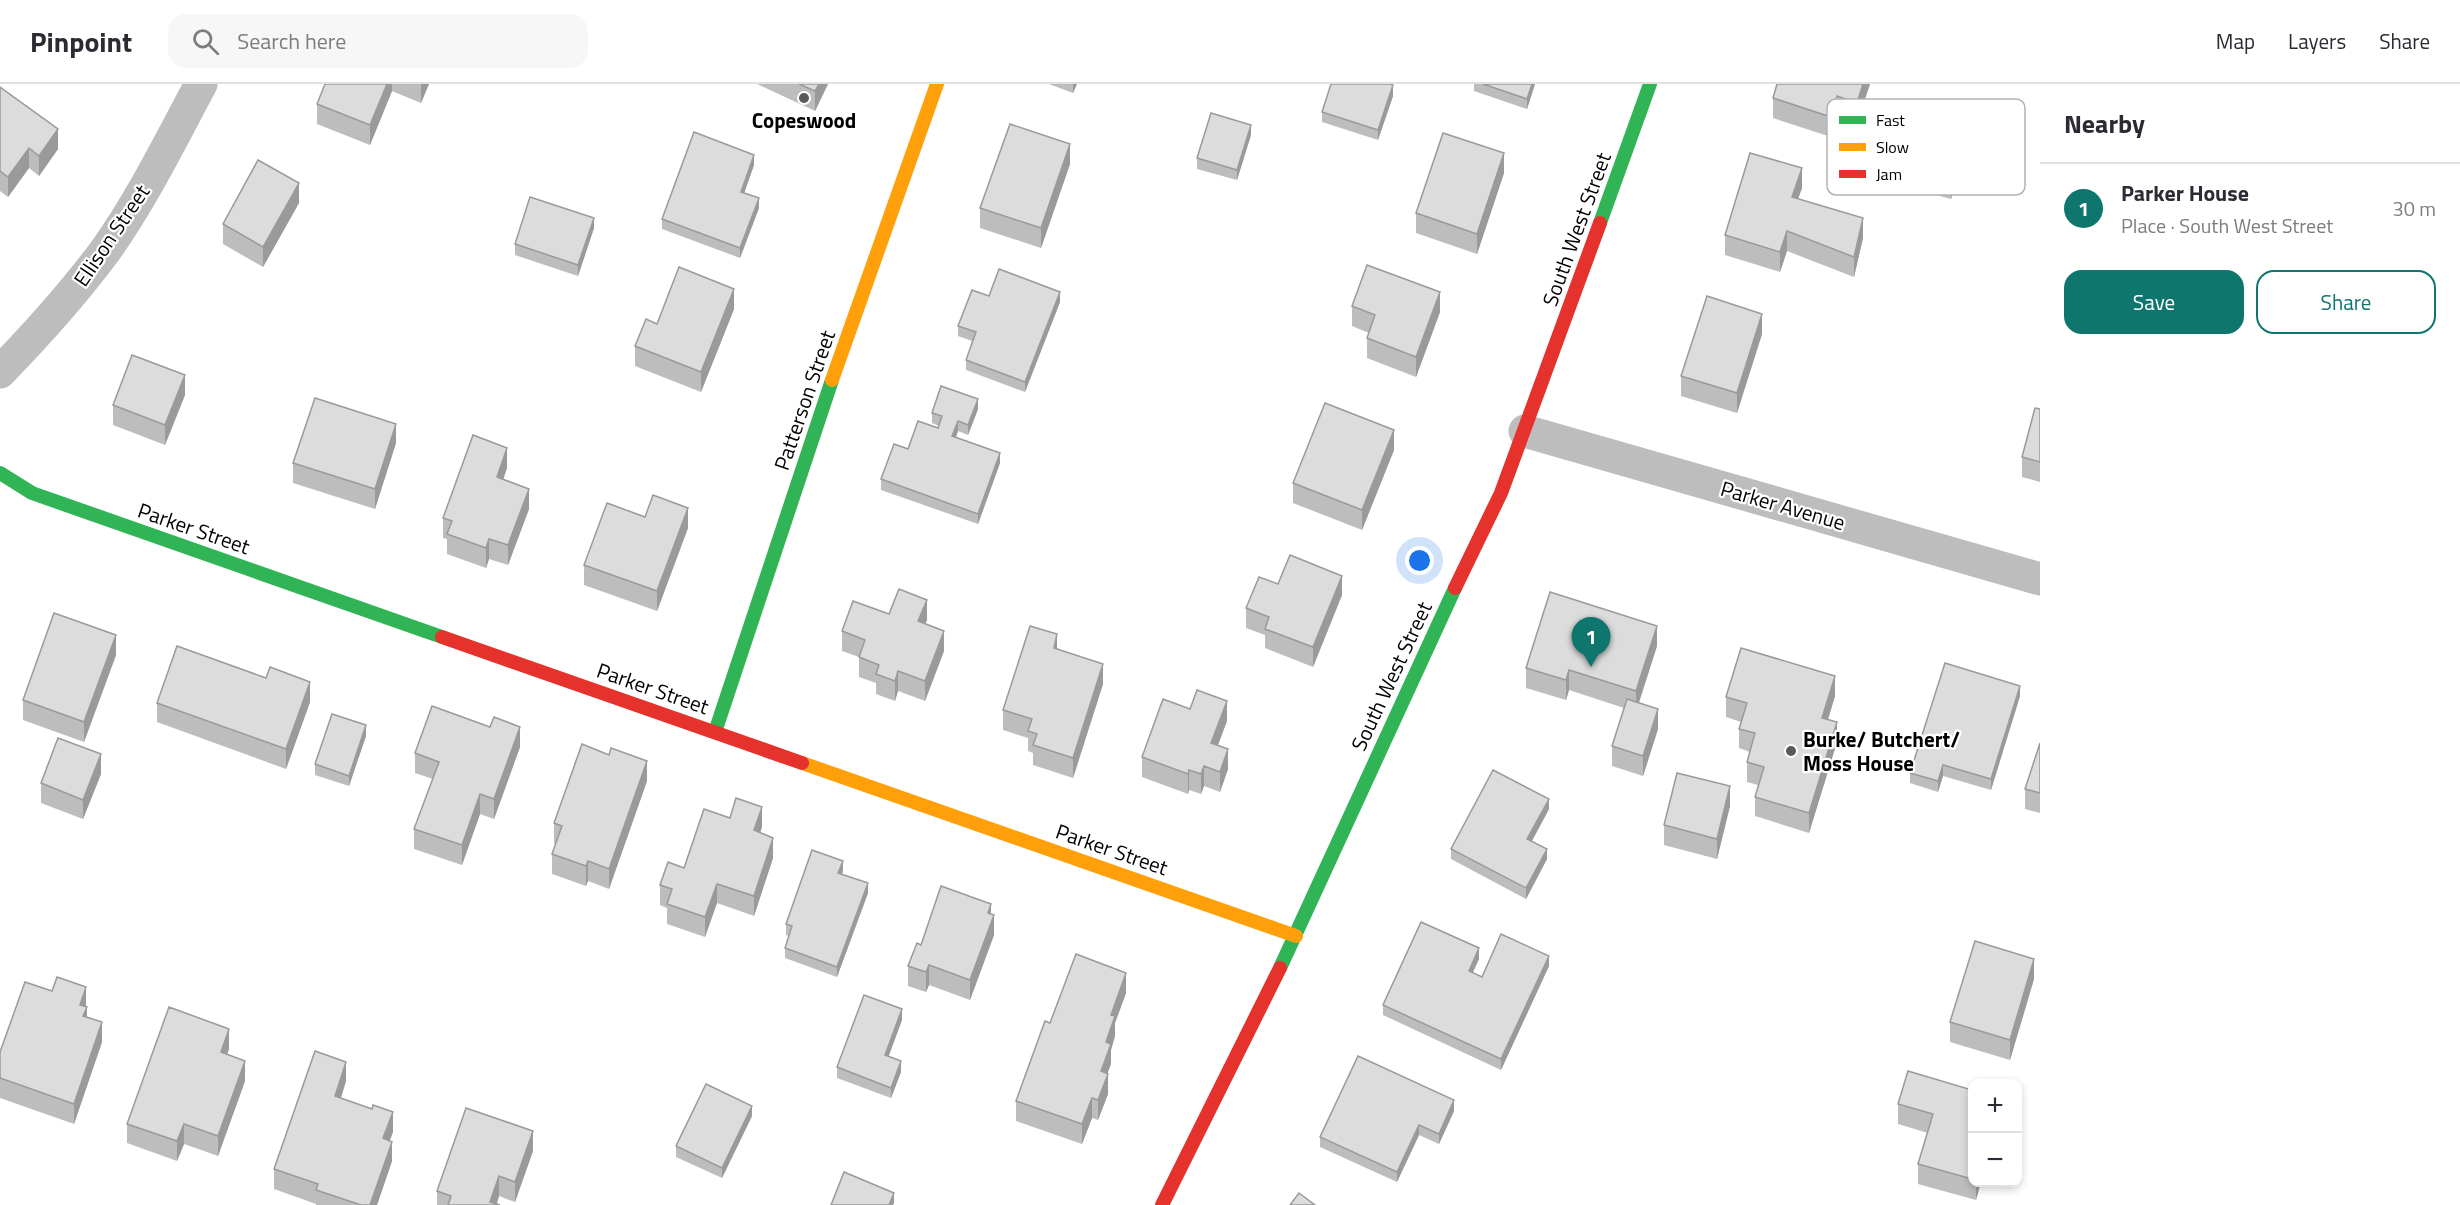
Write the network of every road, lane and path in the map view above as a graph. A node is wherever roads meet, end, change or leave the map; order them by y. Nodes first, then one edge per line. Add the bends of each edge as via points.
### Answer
1 (201, 84) edge
2 (937, 84) edge
3 (1650, 84) edge
4 (0, 372) edge
5 (1525, 431) junction
6 (0, 473) edge
7 (2040, 579) edge
8 (715, 732) junction
9 (1296, 936) junction
10 (1162, 1205) edge

1 - 4 street, Ellison Street via 106,249 55,315
2 - 8 street, Patterson Street via 834,375
3 - 5 street, South West Street
5 - 7 street, Parker Avenue
5 - 9 street, South West Street via 1501,493
6 - 8 street, Parker Street via 32,493
8 - 9 street, Parker Street
9 - 10 street, South West Street

